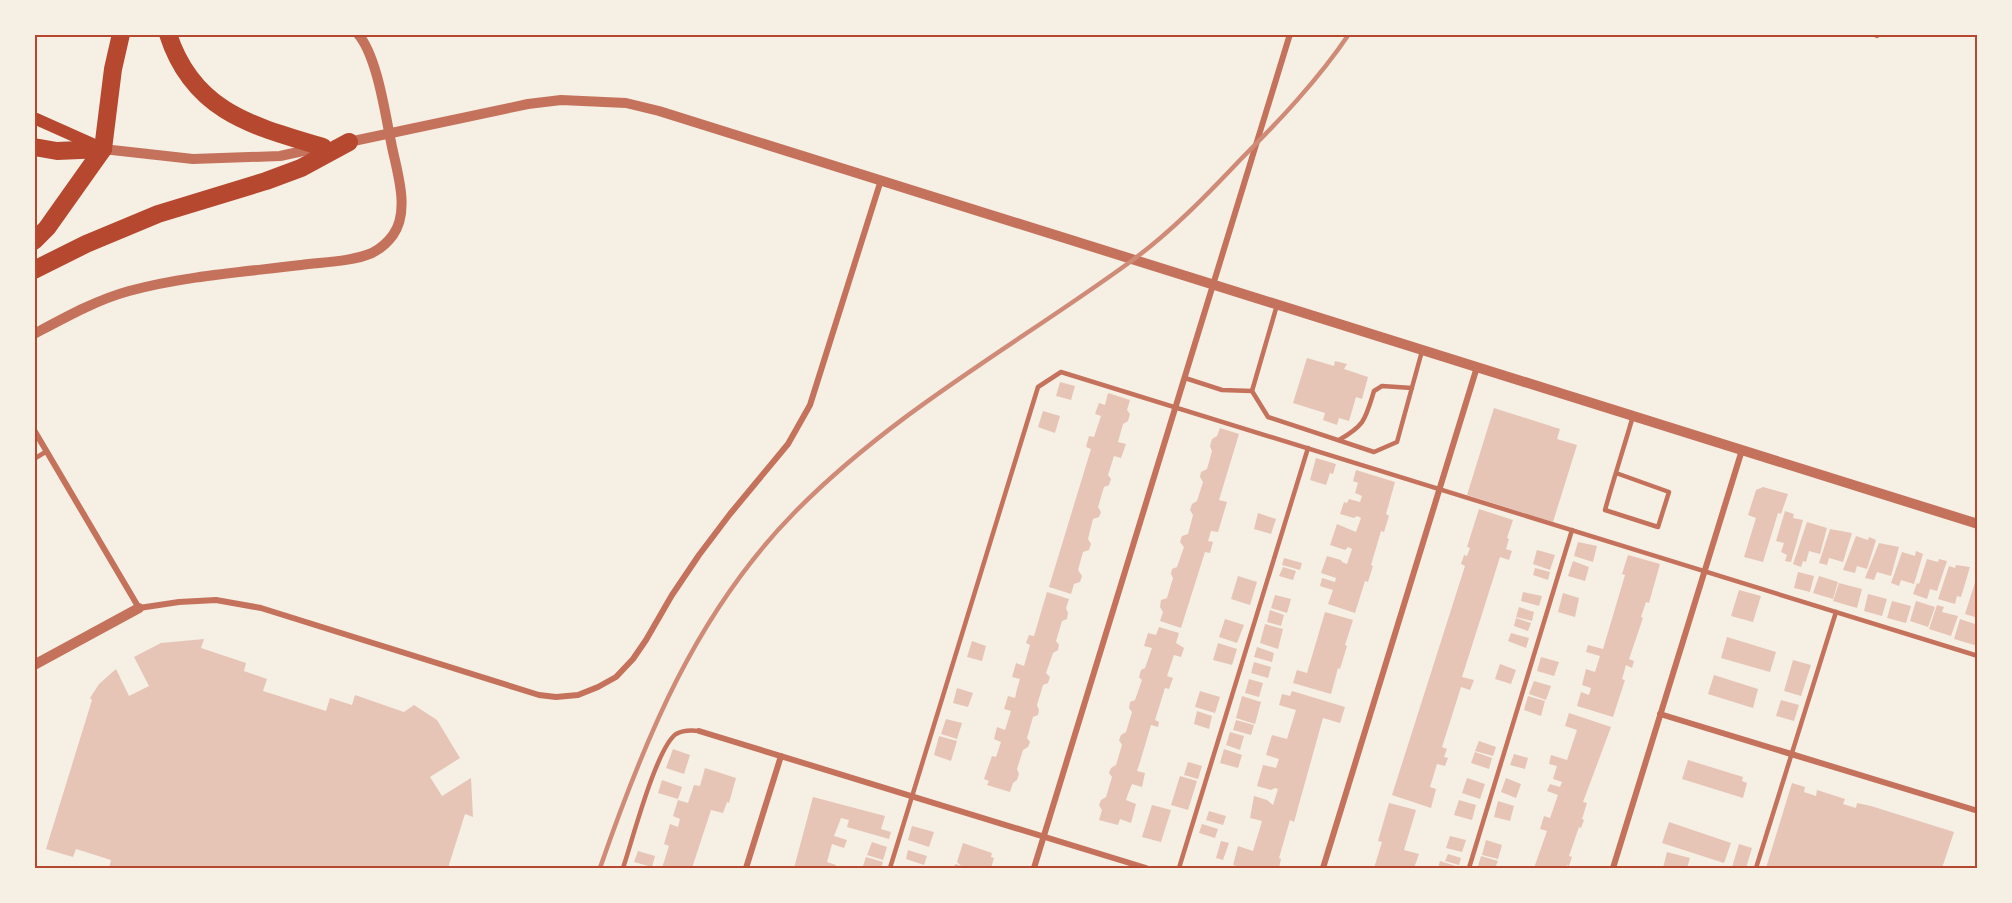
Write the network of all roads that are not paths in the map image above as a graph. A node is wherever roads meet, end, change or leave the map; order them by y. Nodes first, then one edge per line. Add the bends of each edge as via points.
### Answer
1 (121, 34) edge
2 (168, 34) edge
3 (358, 34) edge
4 (1290, 34) edge
5 (34, 118) edge
6 (389, 133) junction
7 (349, 142) junction
8 (34, 147) edge
9 (322, 147) junction
10 (103, 148) junction
11 (881, 180) junction
12 (34, 241) edge
13 (34, 270) edge
14 (1213, 285) junction
15 (1276, 305) junction
16 (34, 334) edge
17 (1422, 350) junction
18 (1477, 367) junction
19 (1185, 378) junction
20 (1412, 388) junction
21 (1252, 391) junction
22 (1176, 408) junction
23 (1633, 416) junction
24 (34, 430) edge
25 (1339, 440) junction
26 (1308, 448) junction
27 (1742, 450) junction
28 (47, 451) junction
29 (34, 459) edge
30 (1616, 474) junction
31 (1439, 489) junction
32 (1977, 524) edge
33 (1572, 530) junction
34 (1704, 571) junction
35 (139, 608) junction
36 (1836, 612) junction
37 (1977, 656) edge
38 (34, 665) edge
39 (1660, 714) junction
40 (699, 731) joint
41 (1791, 754) junction
42 (781, 756) junction
43 (912, 796) junction
44 (1977, 811) edge
45 (1043, 837) junction
46 (623, 868) edge
47 (746, 868) edge
48 (890, 868) edge
49 (1034, 868) edge
50 (1146, 868) edge
51 (1179, 868) edge
52 (1323, 868) edge
53 (1469, 868) edge
54 (1613, 868) edge
55 (1756, 868) edge

1 - 10 highway
2 - 9 highway via 185,70 203,95 273,133
3 - 6 street via 371,55
4 - 14 street
5 - 10 main road
6 - 7 street
6 - 11 street via 528,104 561,100 626,103
6 - 16 street via 400,189 399,224 384,245 373,252 128,291
7 - 9 street
7 - 13 highway via 302,168 158,214
8 - 10 highway via 57,151
9 - 10 street via 280,156 193,159
10 - 12 highway
11 - 14 street
11 - 35 street via 821,373 800,426 699,555 646,640 616,677 578,695 539,695 261,608 216,600
14 - 15 street
14 - 19 street
15 - 17 street
15 - 21 lane
17 - 18 street
17 - 20 lane
18 - 23 street
18 - 31 street
19 - 21 lane via 1222,390
19 - 22 street
20 - 25 lane via 1382,386 1374,391 1359,428
20 - 25 lane via 1397,442 1374,452
21 - 25 lane via 1268,417
22 - 26 lane
22 - 43 lane via 1061,372 1038,387
22 - 45 street
23 - 27 street
23 - 30 lane
24 - 28 street
26 - 31 lane
26 - 51 lane
27 - 32 street
27 - 34 street
28 - 29 lane
28 - 35 street
30 - 30 lane via 1605,510 1658,527 1669,492
31 - 33 lane
31 - 52 street
33 - 34 lane
33 - 53 lane
34 - 36 lane
34 - 39 street
35 - 38 street
36 - 37 lane
36 - 41 lane
39 - 41 street
39 - 54 street
40 - 42 street
40 - 46 lane via 677,733 668,741
41 - 44 street
41 - 55 lane
42 - 43 street
42 - 47 street
43 - 45 street
43 - 48 lane
45 - 49 street
45 - 50 street

